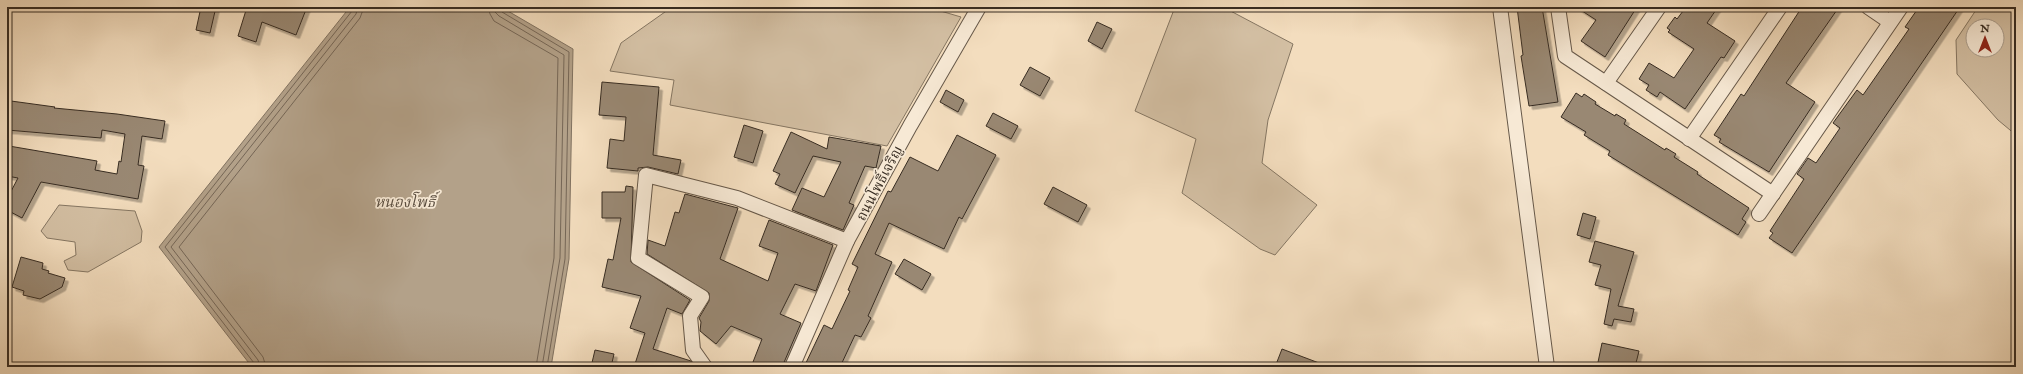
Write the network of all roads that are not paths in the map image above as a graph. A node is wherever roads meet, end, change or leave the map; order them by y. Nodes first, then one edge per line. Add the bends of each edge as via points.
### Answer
1 (979, 7) edge
2 (1500, 7) edge
3 (1558, 7) edge
4 (1659, 7) edge
5 (1780, 7) edge
6 (1868, 7) edge
7 (1901, 7) edge
8 (1890, 22) junction
9 (1606, 83) junction
10 (1689, 139) junction
11 (1773, 194) junction
12 (1759, 214) dead end
13 (847, 241) junction
14 (705, 367) edge
15 (792, 367) edge
16 (1547, 367) edge

1 - 13 street, ถนนโพธิ์เจริญ
2 - 16 street
3 - 9 street via 1565,56
4 - 9 street
5 - 10 street
6 - 8 street
7 - 8 street
8 - 11 street
9 - 10 street
10 - 11 street
11 - 12 street
13 - 14 street via 737,198 646,175 638,258 702,297 690,316 693,350
13 - 15 street, ถนนโพธิ์เจริญ

